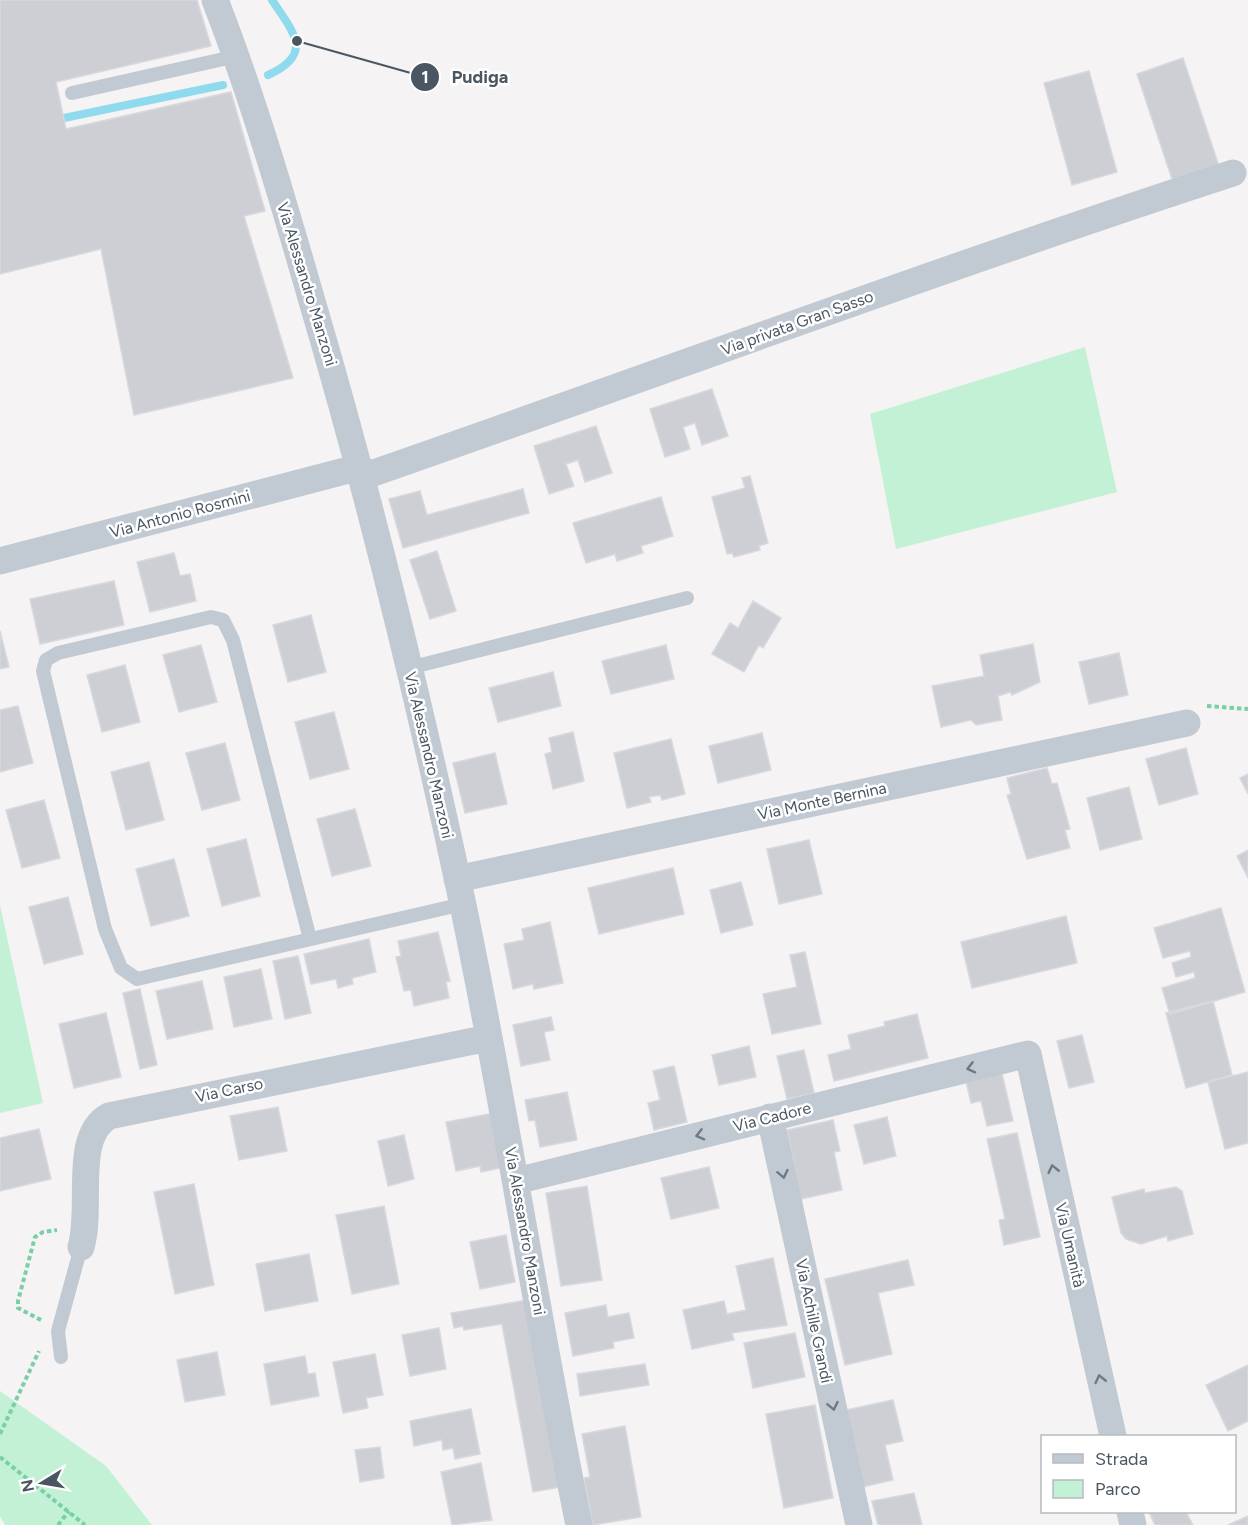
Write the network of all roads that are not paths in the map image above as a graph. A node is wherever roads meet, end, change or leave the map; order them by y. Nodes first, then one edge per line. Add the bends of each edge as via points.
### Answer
1 (215, 0) edge
2 (237, 56) junction
3 (72, 93) dead end
4 (1233, 173) dead end
5 (361, 472) junction
6 (0, 561) edge
7 (687, 598) dead end
8 (409, 668) junction
9 (1187, 723) road end
10 (460, 891) junction
11 (310, 939) junction
12 (488, 1038) junction
13 (1028, 1054) joint
14 (770, 1117) junction
15 (516, 1181) junction
16 (84, 1238) joint
17 (61, 1358) dead end
18 (1113, 1435) edge
19 (579, 1525) edge
20 (859, 1525) edge

1 - 2 street, Via Alessandro Manzoni
2 - 3 lane
2 - 5 street, Via Alessandro Manzoni
4 - 5 street, Via privata Gran Sasso via 1035,237 629,385
5 - 6 street, Via Antonio Rosmini
5 - 8 street, Via Alessandro Manzoni
7 - 8 lane
8 - 10 street, Via Alessandro Manzoni
9 - 10 street, Via Monte Bernina
10 - 11 lane
10 - 12 street, Via Alessandro Manzoni
11 - 11 lane via 136,979 121,968 105,929 43,671 46,660 58,653 210,617 223,620 233,640
12 - 15 street, Via Alessandro Manzoni
12 - 16 street, Via Carso via 109,1116 95,1126 88,1142
13 -> 14 street, Via Cadore
18 -> 13 street, Via Umanità
14 -> 15 street, Via Cadore
14 -> 20 street, Via Achille Grandi
15 - 19 street, Via Alessandro Manzoni
16 - 17 lane via 58,1331

